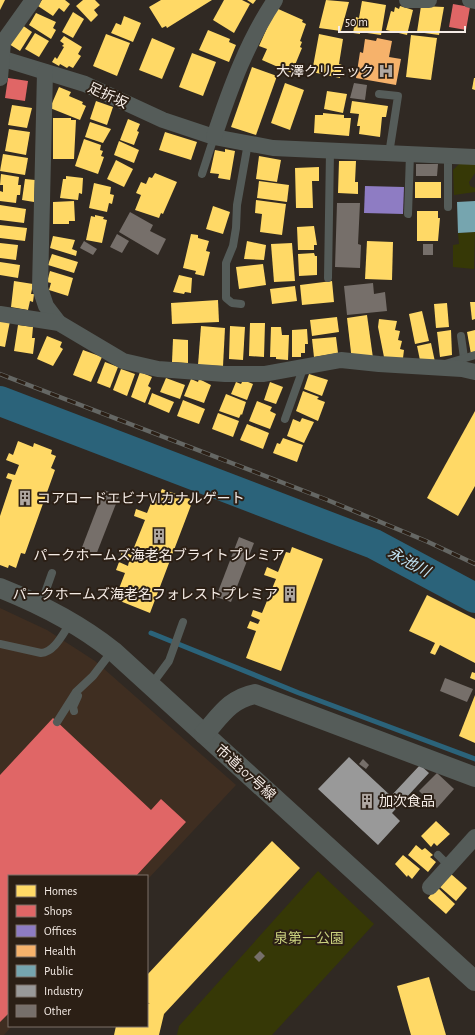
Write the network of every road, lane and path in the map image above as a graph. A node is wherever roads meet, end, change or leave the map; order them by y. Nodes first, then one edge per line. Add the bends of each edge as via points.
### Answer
1 (32, 0) edge
2 (275, 0) edge
3 (407, 0) edge
4 (429, 0) edge
5 (470, 0) edge
6 (475, 0) edge
7 (1, 58) edge
8 (45, 72) junction
9 (0, 78) edge
10 (379, 94) dead end
11 (214, 137) junction
12 (248, 143) junction
13 (330, 152) junction
14 (389, 154) junction
15 (410, 154) junction
16 (448, 156) junction
17 (475, 157) edge
18 (202, 174) dead end
19 (448, 207) dead end
20 (408, 214) dead end
21 (328, 278) dead end
22 (241, 304) dead end
23 (0, 314) edge
24 (59, 323) junction
25 (461, 336) dead end
26 (475, 355) edge
27 (464, 358) junction
28 (304, 366) junction
29 (433, 369) junction
30 (475, 372) edge
31 (285, 418) dead end
32 (52, 573) dead end
33 (0, 588) edge
34 (41, 604) junction
35 (71, 622) junction
36 (183, 622) dead end
37 (0, 644) edge
38 (113, 651) junction
39 (93, 676) junction
40 (152, 684) junction
41 (74, 711) dead end
42 (57, 722) dead end
43 (204, 734) junction
44 (475, 777) edge
45 (475, 837) edge
46 (430, 887) dead end
47 (475, 981) edge

1 - 7 street via 3,42
2 - 11 street via 264,16 235,75
3 - 4 street
5 - 6 street
7 - 8 street, 足折坂
7 - 9 street
8 - 11 street, 足折坂 via 85,84 163,120
8 - 24 street via 40,288 46,306
10 - 14 lane via 398,96
11 - 12 street, 足折坂
11 - 18 lane
12 - 13 street, 足折坂 via 273,148
12 - 22 lane via 237,205 236,228 233,246 226,263 224,287 226,298 232,303
13 - 14 street, 足折坂
13 - 21 lane
14 - 15 street, 足折坂
15 - 16 street, 足折坂
15 - 20 lane
16 - 17 street, 足折坂
16 - 19 lane
23 - 24 street
24 - 28 street via 123,360 158,369 264,374
25 - 27 lane
26 - 27 lane
27 - 29 lane
28 - 29 street via 341,360
28 - 31 lane
29 - 30 street via 462,369
32 - 34 lane
33 - 34 street, 市道307号線
34 - 35 street, 市道307号線
35 - 37 lane via 53,647 46,652 40,653
35 - 38 street, 市道307号線
36 - 40 lane via 166,666
38 - 39 lane
38 - 40 street, 市道307号線
39 - 41 lane via 75,701
39 - 42 lane via 76,692
40 - 43 street, 市道307号線
43 - 44 street via 231,703 243,696 255,694
43 - 47 street, 市道307号線
45 - 46 street via 443,861

